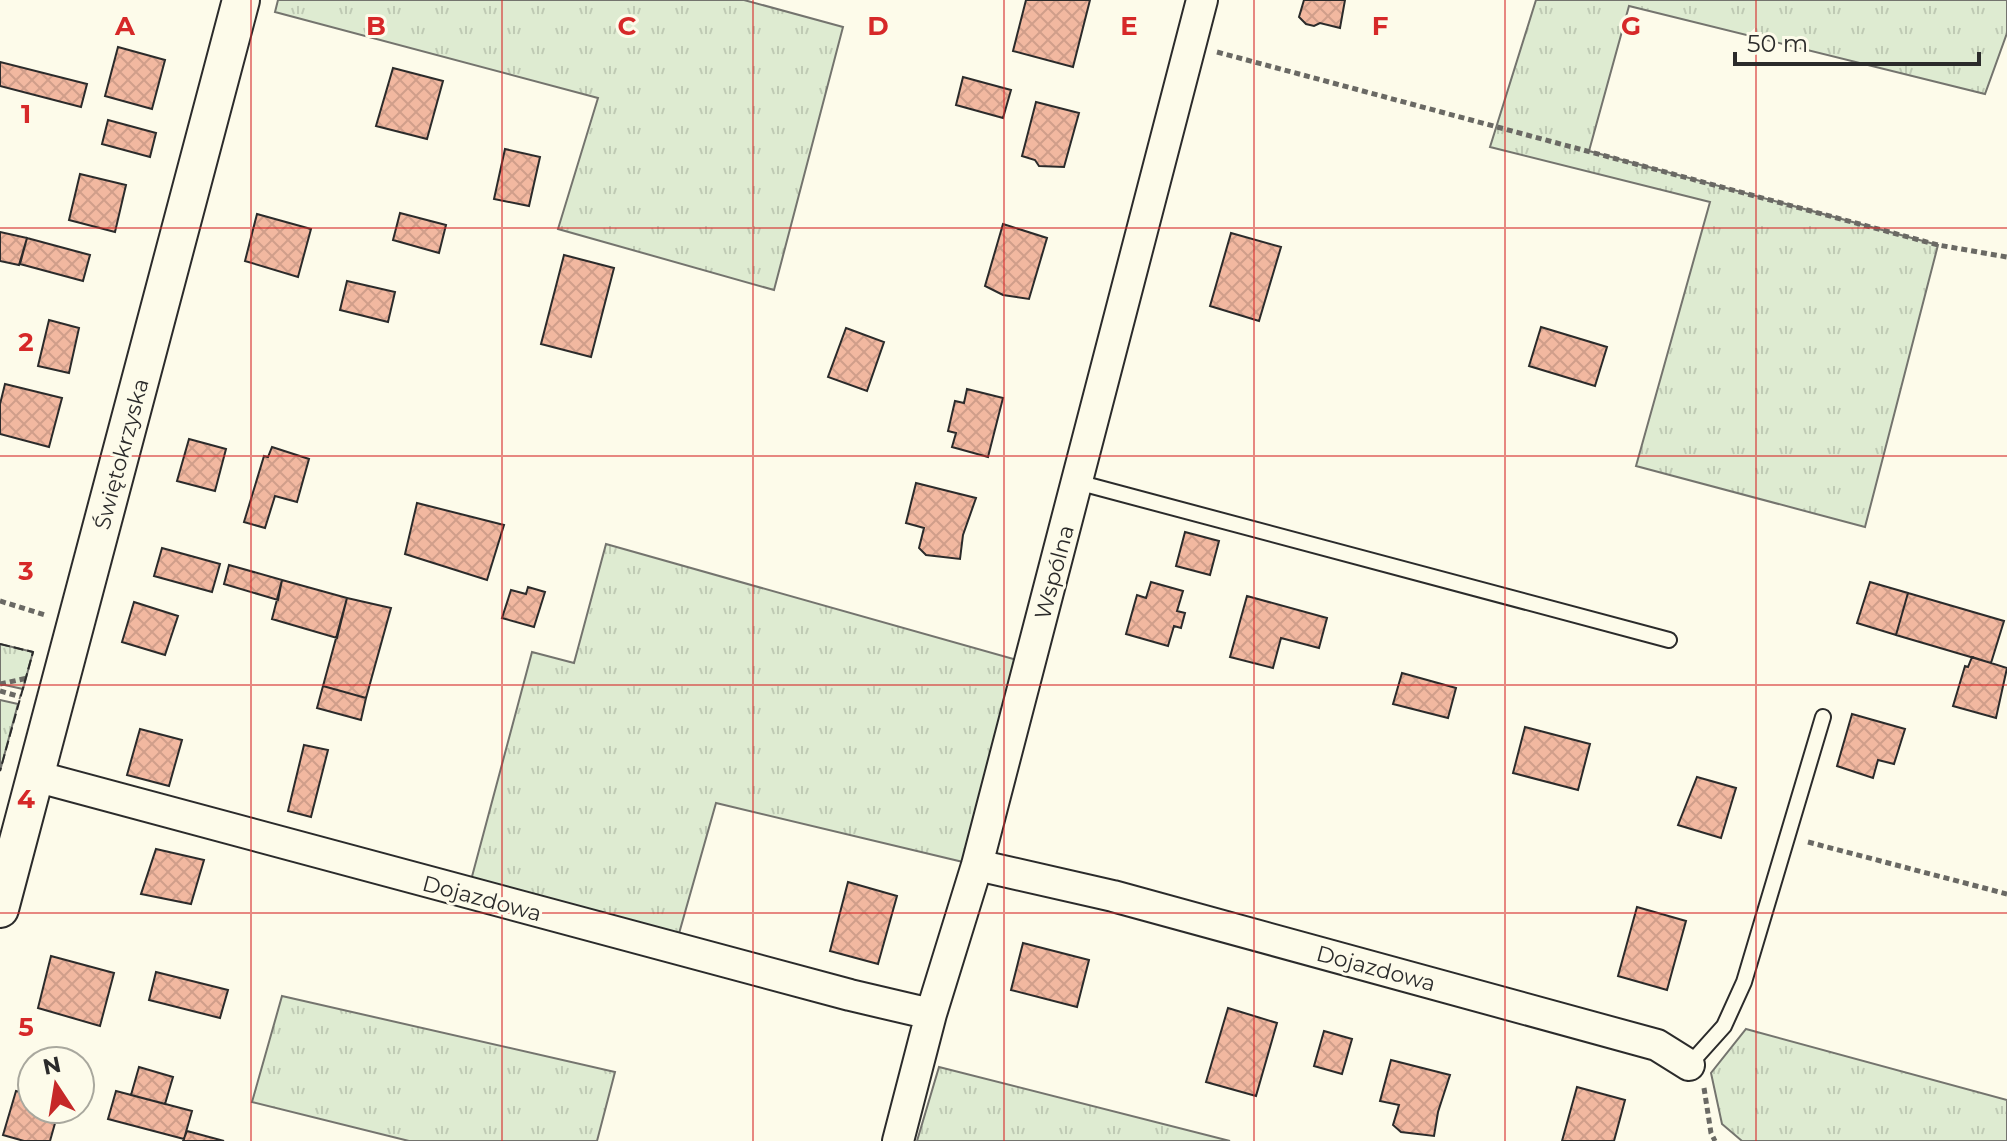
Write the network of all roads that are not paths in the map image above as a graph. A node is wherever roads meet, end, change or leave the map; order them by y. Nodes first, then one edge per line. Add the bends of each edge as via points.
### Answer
1 (241, 0) edge
2 (1202, 0) edge
3 (1077, 482) junction
4 (1669, 640) dead end
5 (1823, 717) dead end
6 (35, 776) junction
7 (977, 865) junction
8 (0, 909) edge
9 (931, 1014) junction
10 (1689, 1065) joint
11 (898, 1141) edge

1 - 6 street, Świętokrzyska
2 - 3 street, Wspólna
3 - 4 lane
3 - 7 street, Wspólna
5 - 10 lane via 1744,982 1724,1026
6 - 8 street, Świętokrzyska
6 - 9 street, Dojazdowa
7 - 9 street, Wspólna
7 - 10 street, Dojazdowa via 1113,896 1657,1045
9 - 11 street, Wspólna

